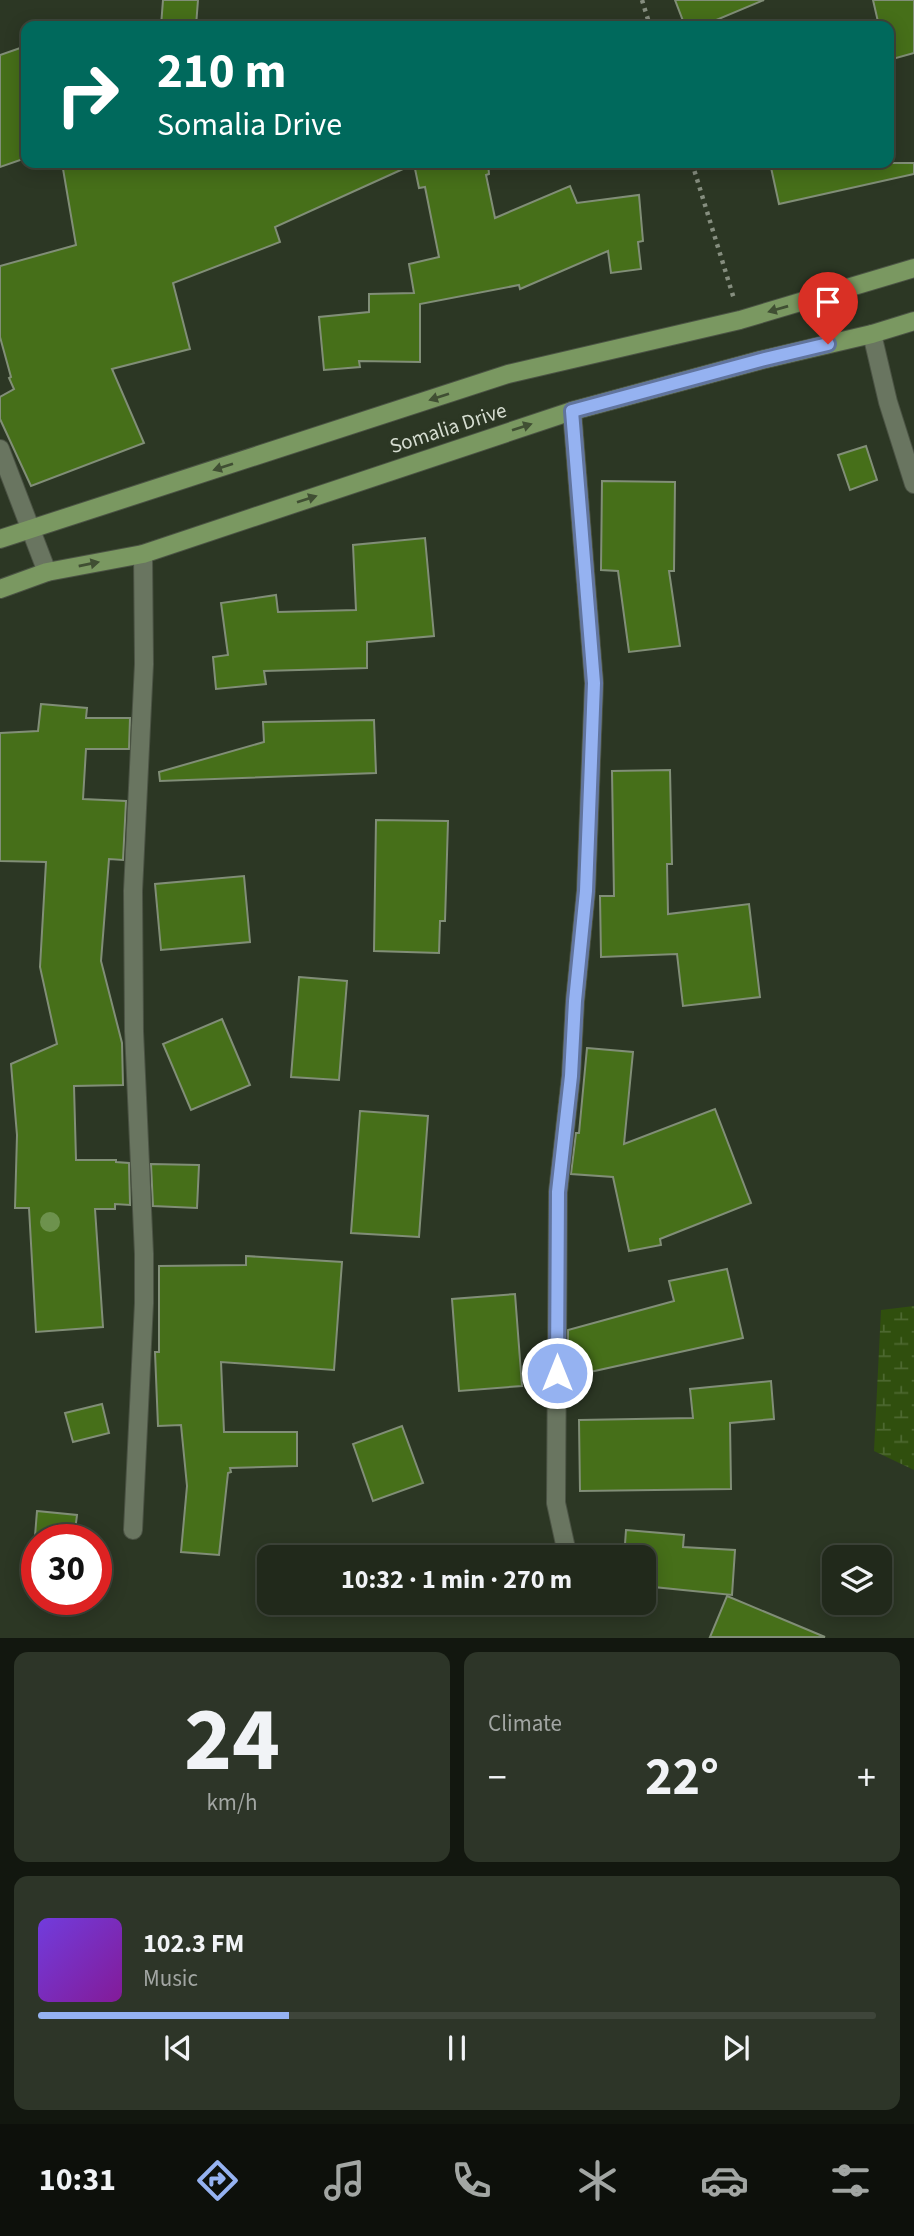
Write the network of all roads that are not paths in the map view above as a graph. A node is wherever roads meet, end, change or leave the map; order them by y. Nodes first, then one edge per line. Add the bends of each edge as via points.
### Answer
1 (914, 268) edge
2 (914, 321) edge
3 (872, 334) junction
4 (572, 411) junction
5 (0, 449) edge
6 (914, 484) edge
7 (31, 530) junction
8 (0, 539) edge
9 (143, 554) junction
10 (47, 572) junction
11 (0, 589) edge
12 (133, 1530) dead end
13 (565, 1545) edge

1 -> 7 main road, Somalia Drive via 740,320 508,374
2 - 3 main road, Somalia Drive
3 - 4 main road, Somalia Drive
3 - 6 street
9 -> 4 main road, Somalia Drive
4 - 13 street via 594,683 586,891 558,1192 556,1503
5 - 7 street
7 - 8 main road, Somalia Drive
7 - 10 street
10 -> 9 main road, Somalia Drive
9 - 12 street via 144,664 133,891 144,1303
10 - 11 main road, Somalia Drive

